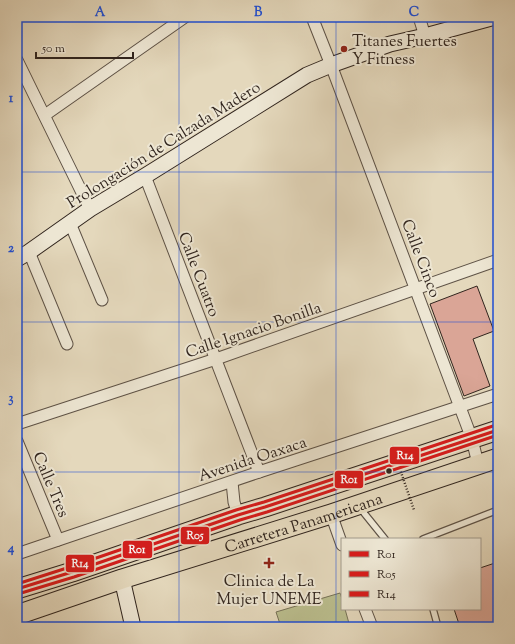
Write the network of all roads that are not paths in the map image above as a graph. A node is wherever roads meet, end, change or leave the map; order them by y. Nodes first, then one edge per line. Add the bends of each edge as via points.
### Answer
1 (185, 17) edge
2 (312, 17) edge
3 (419, 17) edge
4 (495, 17) edge
5 (425, 36) junction
6 (17, 60) edge
7 (331, 65) junction
8 (45, 115) junction
9 (145, 176) junction
10 (90, 209) junction
11 (70, 223) junction
12 (23, 255) edge
13 (498, 260) edge
14 (416, 289) junction
15 (102, 300) dead end
16 (67, 344) dead end
17 (216, 359) junction
18 (498, 394) edge
19 (460, 407) junction
20 (17, 424) edge
21 (498, 430) edge
22 (472, 439) junction
23 (17, 441) edge
24 (498, 458) edge
25 (478, 464) junction
26 (260, 472) junction
27 (232, 482) junction
28 (358, 505) junction
29 (498, 510) edge
30 (331, 514) junction
31 (238, 515) junction
32 (384, 538) edge
33 (426, 538) edge
34 (58, 540) junction
35 (341, 542) edge
36 (17, 554) edge
37 (122, 579) junction
38 (17, 589) edge
39 (365, 610) edge
40 (433, 610) edge
41 (17, 615) edge
42 (133, 627) edge
43 (372, 627) edge
44 (438, 627) edge

1 - 8 street
2 - 7 street, Calle Cinco
3 - 5 street
4 - 5 street, Prolongación de Calzada Madero
5 - 7 street, Prolongación de Calzada Madero via 390,44
6 - 8 street
7 - 9 street, Prolongación de Calzada Madero via 308,75
7 - 14 street, Calle Cinco
8 - 10 street
9 - 10 street, Prolongación de Calzada Madero
9 - 17 street, Calle Cuatro
10 - 11 street, Prolongación de Calzada Madero
11 - 12 street, Prolongación de Calzada Madero
11 - 15 street
12 - 16 street
13 - 14 street, Calle Ignacio Bonilla
14 - 17 street, Calle Ignacio Bonilla
14 - 19 street, Calle Cinco
17 - 20 street, Calle Ignacio Bonilla
17 - 26 street, Calle Cuatro
18 - 19 street, Avenida Oaxaca
19 - 22 street, Calle Cinco
19 - 26 street, Avenida Oaxaca
21 - 22 highway, Carretera Panamericana
22 - 25 street, Calle Cinco
22 - 31 highway, Carretera Panamericana
23 - 34 street, Calle Tres
24 - 25 highway, Carretera Panamericana
25 - 28 highway, Carretera Panamericana
26 - 27 street, Avenida Oaxaca
27 - 31 street
27 - 34 street, Avenida Oaxaca
28 - 30 highway, Carretera Panamericana
28 - 32 lane
29 - 33 lane
30 - 35 street
30 - 37 highway, Carretera Panamericana
31 - 38 highway, Carretera Panamericana
34 - 36 street, Avenida Oaxaca
37 - 41 highway, Carretera Panamericana
37 - 42 street
39 - 43 street
40 - 44 lane

